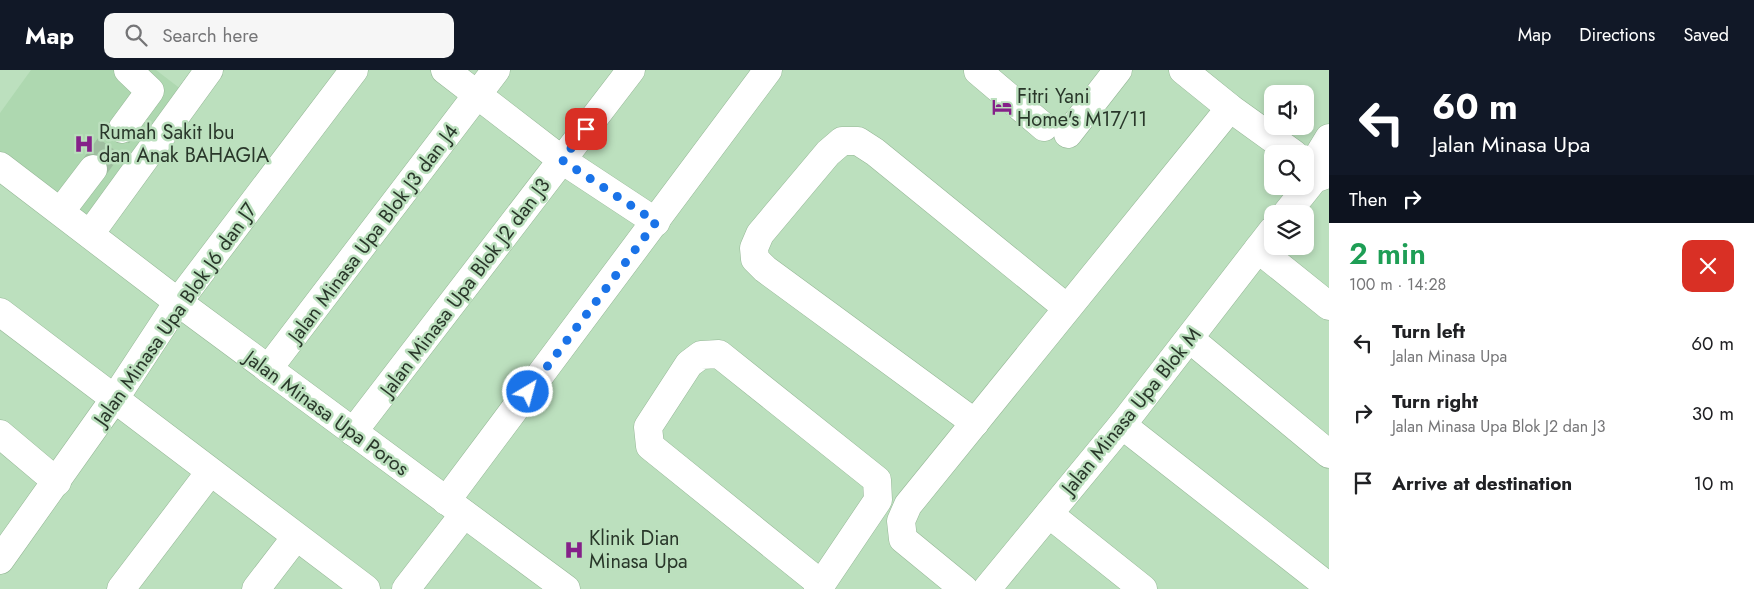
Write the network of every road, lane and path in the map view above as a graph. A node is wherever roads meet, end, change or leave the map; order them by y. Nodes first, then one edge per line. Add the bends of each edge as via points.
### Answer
1 (128, 70) edge
2 (354, 70) edge
3 (445, 70) edge
4 (496, 70) edge
5 (632, 70) edge
6 (768, 70) edge
7 (977, 70) edge
8 (1118, 70) edge
9 (1183, 70) edge
10 (196, 75) edge
11 (478, 96) junction
12 (1230, 108) junction
13 (122, 128) tunnel mouth
14 (1329, 138) edge
15 (562, 160) junction
16 (0, 166) edge
17 (93, 169) tunnel mouth
18 (1315, 169) edge
19 (1292, 205) edge
20 (61, 211) junction
21 (656, 222) junction
22 (90, 234) junction
23 (1264, 241) edge
24 (1280, 255) edge
25 (178, 302) junction
26 (1329, 306) edge
27 (1067, 308) junction
28 (0, 312) edge
29 (1190, 339) junction
30 (268, 370) junction
31 (115, 398) junction
32 (975, 423) junction
33 (1122, 425) junction
34 (353, 432) junction
35 (0, 434) edge
36 (1329, 454) edge
37 (210, 472) junction
38 (56, 482) junction
39 (455, 508) junction
40 (1049, 514) junction
41 (296, 537) junction
42 (0, 560) edge
43 (819, 586) edge
44 (1329, 587) edge
45 (121, 589) edge
46 (256, 589) edge
47 (366, 589) edge
48 (406, 589) edge
49 (566, 589) edge
50 (964, 589) edge
51 (987, 589) edge
52 (1143, 589) edge

1 - 13 street via 150,91
2 - 25 street, Jalan Minasa Upa Blok J6 dan J7
3 - 11 street
4 - 11 street, Jalan Minasa Upa Blok J3 dan J4
5 - 15 street, Jalan Minasa Upa Blok J2 dan J3
6 - 21 street
7 - 8 street via 1056,130
9 - 12 street
10 - 22 street
11 - 15 street
11 - 30 street, Jalan Minasa Upa Blok J3 dan J4
12 - 18 street
12 - 27 street
14 - 18 street
15 - 21 street
15 - 34 street, Jalan Minasa Upa Blok J2 dan J3
16 - 20 street, Jalan Minasa Upa Poros
17 - 20 street
18 - 19 street
20 - 22 street, Jalan Minasa Upa Poros
21 - 39 street
22 - 25 street, Jalan Minasa Upa Poros
23 - 29 street, Jalan Minasa Upa Blok M
24 - 26 street
25 - 30 street, Jalan Minasa Upa Poros
25 - 31 street, Jalan Minasa Upa Blok J6 dan J7
27 - 32 street
27 - 32 street via 858,141 842,141 828,153 760,234 754,258 765,269
28 - 31 street
29 - 33 street, Jalan Minasa Upa Blok M
29 - 36 street
30 - 34 street, Jalan Minasa Upa Poros
31 - 37 street
31 - 38 street, Jalan Minasa Upa Blok J6 dan J7
32 - 50 street via 908,505 901,521 903,539
33 - 40 street, Jalan Minasa Upa Blok M
33 - 44 street
34 - 39 street, Jalan Minasa Upa Poros
35 - 38 street
37 - 41 street
37 - 45 street
38 - 42 street, Jalan Minasa Upa Blok J6 dan J7
39 - 48 street
39 - 49 street, Jalan Minasa Upa Poros
40 - 51 street, Jalan Minasa Upa Blok M
40 - 52 street
41 - 46 street
41 - 47 street
43 - 43 street via 878,500 877,480 719,354 701,355 689,364 648,428 650,446

